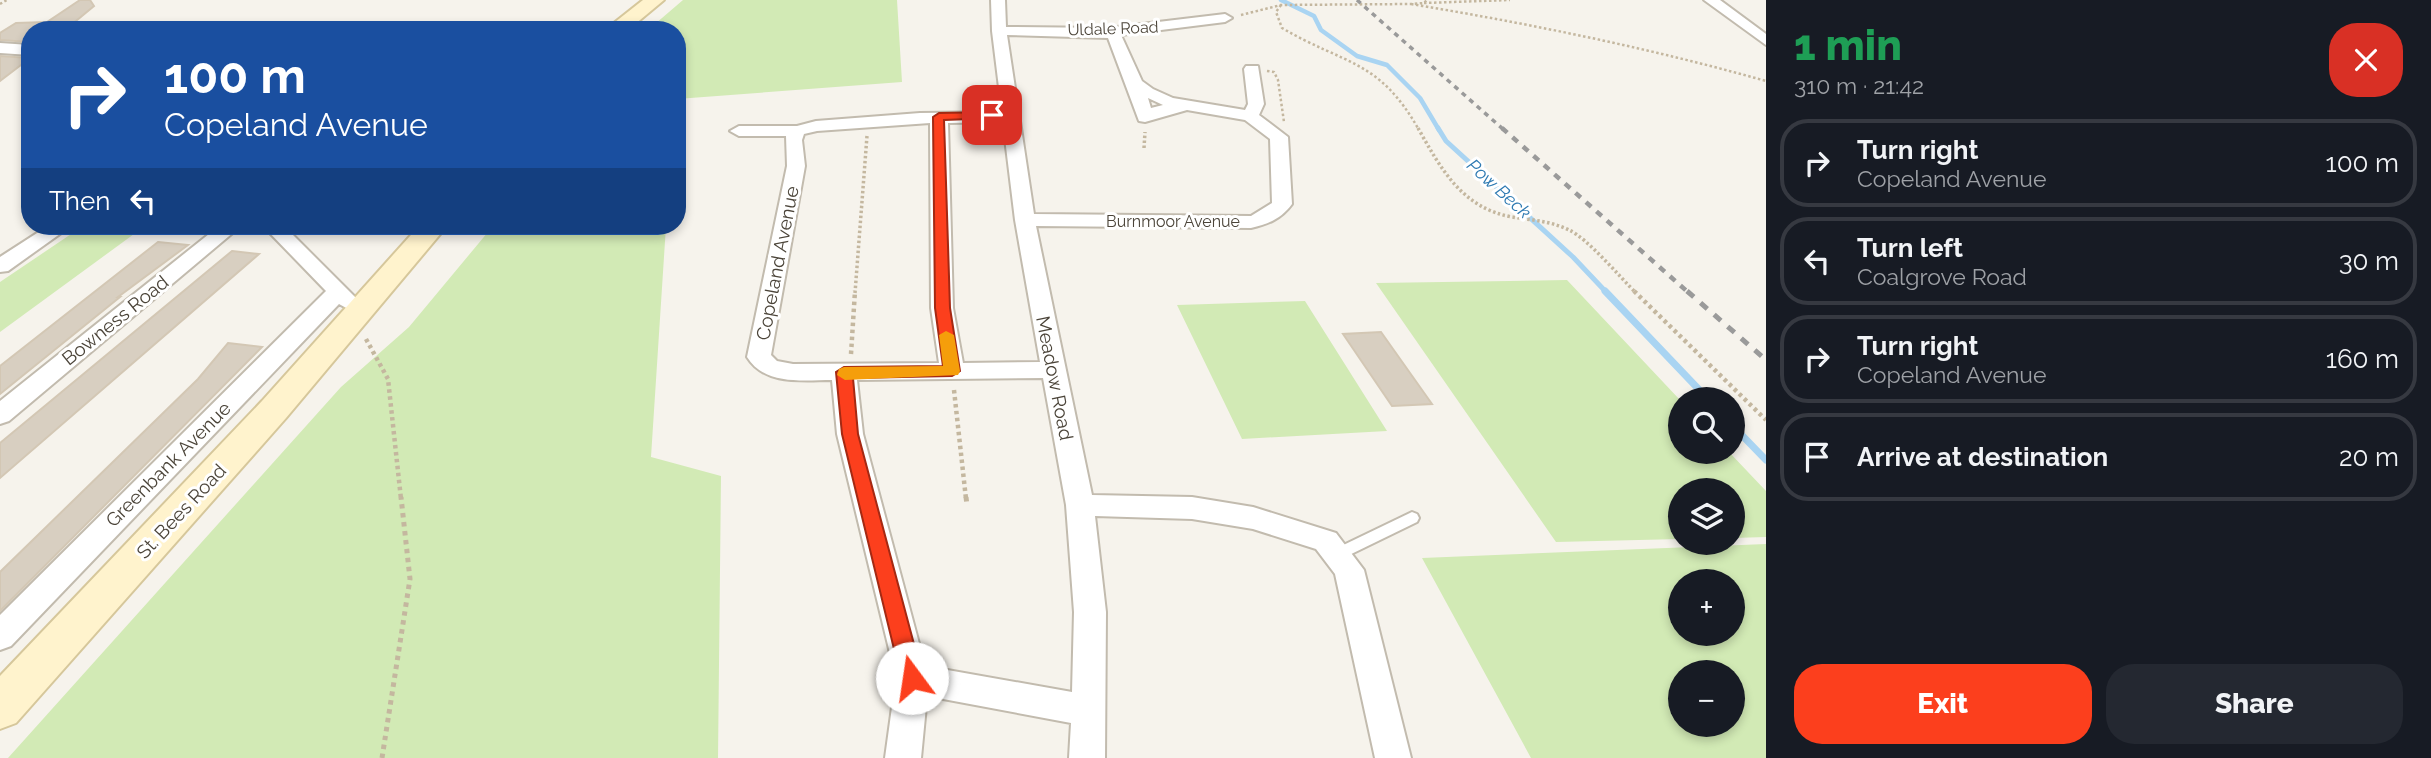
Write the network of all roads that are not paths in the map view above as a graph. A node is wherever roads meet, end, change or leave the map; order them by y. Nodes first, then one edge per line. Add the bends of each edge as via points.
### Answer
1 (655, 0) edge
2 (999, 0) edge
3 (1711, 0) edge
4 (1225, 18) road end
5 (627, 21) edge
6 (999, 31) junction
7 (1108, 32) junction
8 (1766, 41) edge
9 (0, 48) edge
10 (21, 49) edge
11 (1252, 69) road end
12 (1250, 116) junction
13 (939, 117) junction
14 (1012, 117) junction
15 (740, 131) dead end
16 (797, 131) junction
17 (1025, 220) junction
18 (47, 235) edge
19 (220, 235) edge
20 (281, 235) edge
21 (424, 235) edge
22 (0, 266) edge
23 (347, 312) junction
24 (952, 370) junction
25 (1052, 370) junction
26 (847, 372) junction
27 (0, 415) edge
28 (1080, 505) junction
29 (1412, 518) dead end
30 (1336, 555) junction
31 (0, 636) edge
32 (912, 678) junction
33 (0, 708) edge
34 (1087, 710) junction
35 (903, 758) edge
36 (1087, 758) edge
37 (1393, 758) edge

1 - 5 main road
2 - 6 street, Meadow Road
3 - 8 street
4 - 7 street, Uldale Road
6 - 7 street, Uldale Road
6 - 14 street, Meadow Road
7 - 12 street via 1114,35 1135,84 1156,97
9 - 10 street
11 - 12 street via 1256,104
12 - 17 street, Burnmoor Avenue via 1279,139 1282,204 1265,219
13 - 14 street
13 - 16 street
13 - 24 street via 942,308
14 - 17 street, Meadow Road
15 - 16 street
16 - 26 street, Copeland Avenue via 793,139 796,166 759,357 770,368 793,372
17 - 25 street, Meadow Road
18 - 22 street
19 - 27 street, Bowness Road
20 - 23 street
21 - 23 main road, St. Bees Road
23 - 31 street, Greenbank Avenue
23 - 33 main road, St. Bees Road
24 - 25 street, Copeland Avenue
24 - 26 street, Copeland Avenue
25 - 28 street, Meadow Road
26 - 32 street via 850,434
28 - 30 street via 1192,508 1253,518 1326,541
28 - 34 street, Meadow Road via 1090,612
29 - 30 lane
30 - 37 street via 1349,570
32 - 34 street
32 - 35 street
34 - 36 street, Meadow Road

